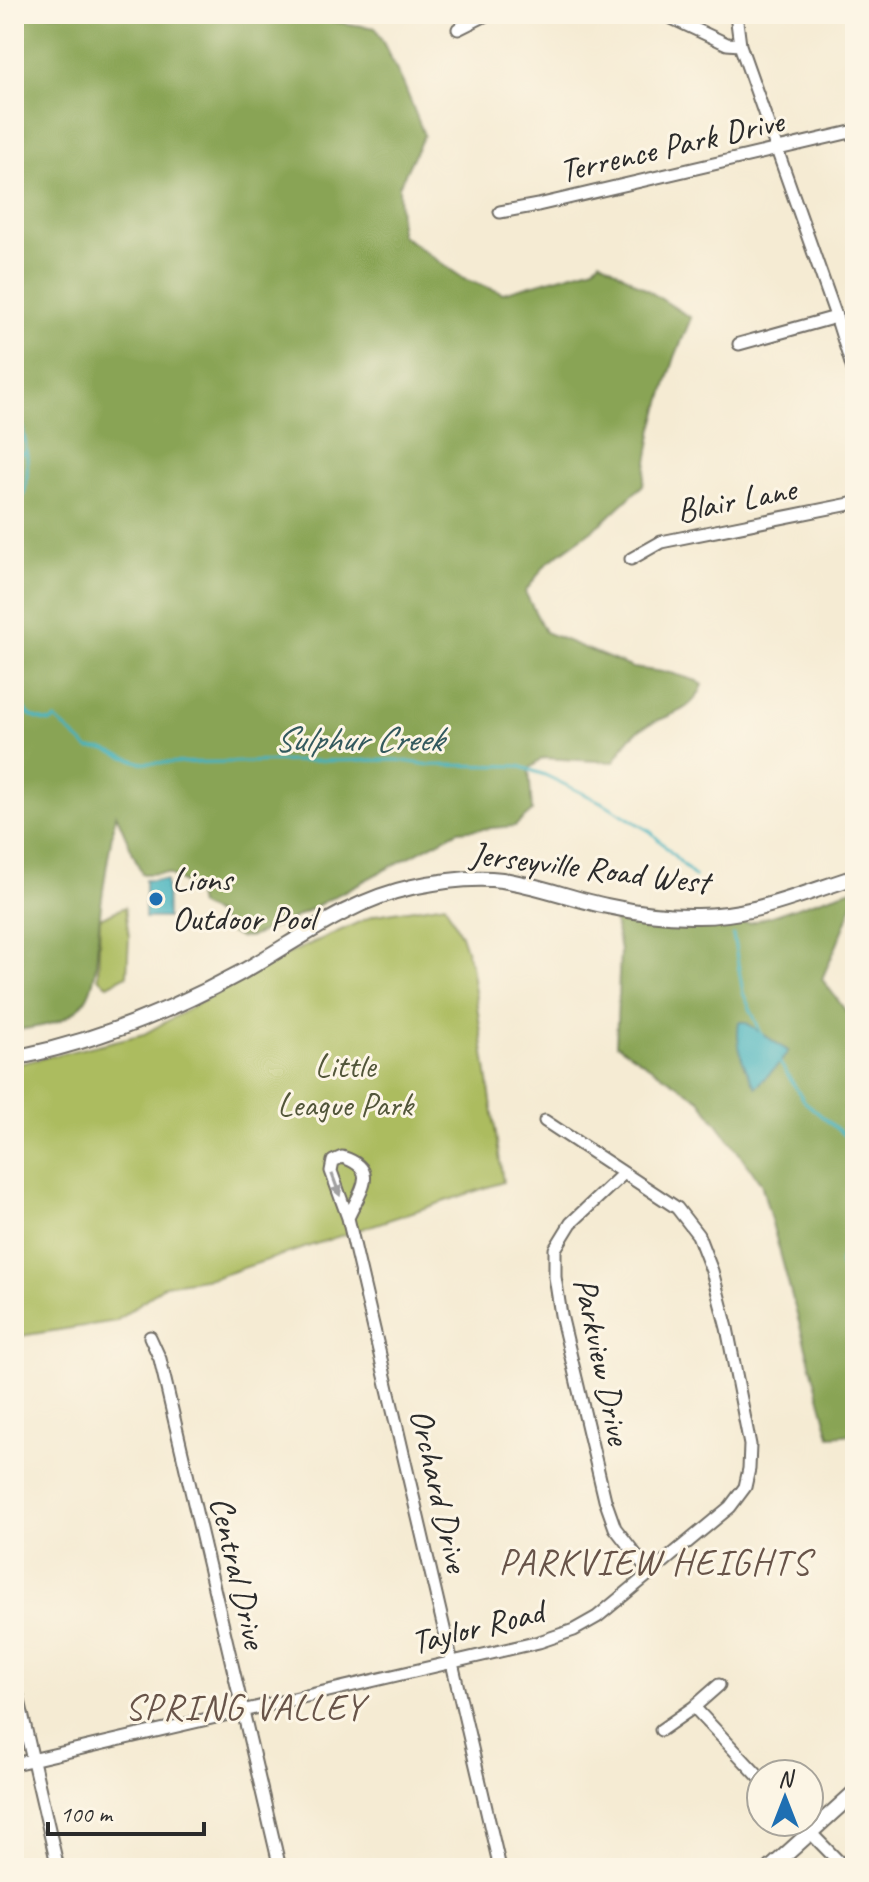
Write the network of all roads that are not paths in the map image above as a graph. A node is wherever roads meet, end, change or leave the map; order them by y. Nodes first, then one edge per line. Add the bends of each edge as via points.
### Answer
1 (488, 14) edge
2 (663, 14) edge
3 (736, 14) edge
4 (458, 29) dead end
5 (740, 45) junction
6 (855, 131) edge
7 (777, 148) junction
8 (500, 212) dead end
9 (836, 317) junction
10 (739, 344) dead end
11 (855, 376) edge
12 (855, 503) edge
13 (631, 559) dead end
14 (855, 877) edge
15 (14, 1058) edge
16 (545, 1121) dead end
17 (624, 1173) junction
18 (348, 1218) junction
19 (150, 1337) dead end
20 (651, 1574) junction
21 (452, 1661) junction
22 (14, 1679) edge
23 (719, 1685) dead end
24 (694, 1707) junction
25 (242, 1710) junction
26 (661, 1730) dead end
27 (33, 1760) junction
28 (745, 1762) edge
29 (14, 1764) edge
30 (855, 1792) edge
31 (825, 1814) edge
32 (796, 1838) edge
33 (815, 1838) edge
34 (835, 1858) junction
35 (58, 1868) edge
36 (280, 1868) edge
37 (500, 1868) edge
38 (771, 1868) edge
39 (824, 1868) edge
40 (845, 1868) edge

1 - 4 street
2 - 5 street
3 - 5 street
5 - 7 street
6 - 7 street, Terrence Park Drive
7 - 8 street, Terrence Park Drive
7 - 9 street
9 - 10 street
9 - 11 street
12 - 13 street, Blair Lane via 661,542
14 - 15 main road, Jerseyville Road West via 781,903 692,917 606,906 500,880 410,887 367,900 199,995 147,1018
16 - 17 street, Taylor Road
17 - 20 street, Parkview Drive via 571,1223 555,1249 555,1277 605,1500 615,1528
17 - 20 street, Taylor Road via 677,1208 698,1235 727,1328 750,1445 745,1487 730,1507
18 -> 18 street, Orchard Drive via 365,1170 342,1157 333,1161 331,1171
18 - 21 street, Orchard Drive
19 - 25 street, Central Drive via 160,1359
20 - 21 street, Taylor Road via 574,1630
21 - 25 street, Taylor Road
21 - 37 street, Orchard Drive
22 - 27 street
23 - 24 street
24 - 26 street
24 - 28 street
25 - 27 street, Taylor Road
25 - 36 street, Central Drive
27 - 29 street, Taylor Road
27 - 35 street
30 - 31 main road
32 - 38 main road
33 - 34 street
34 - 39 street
34 - 40 street

